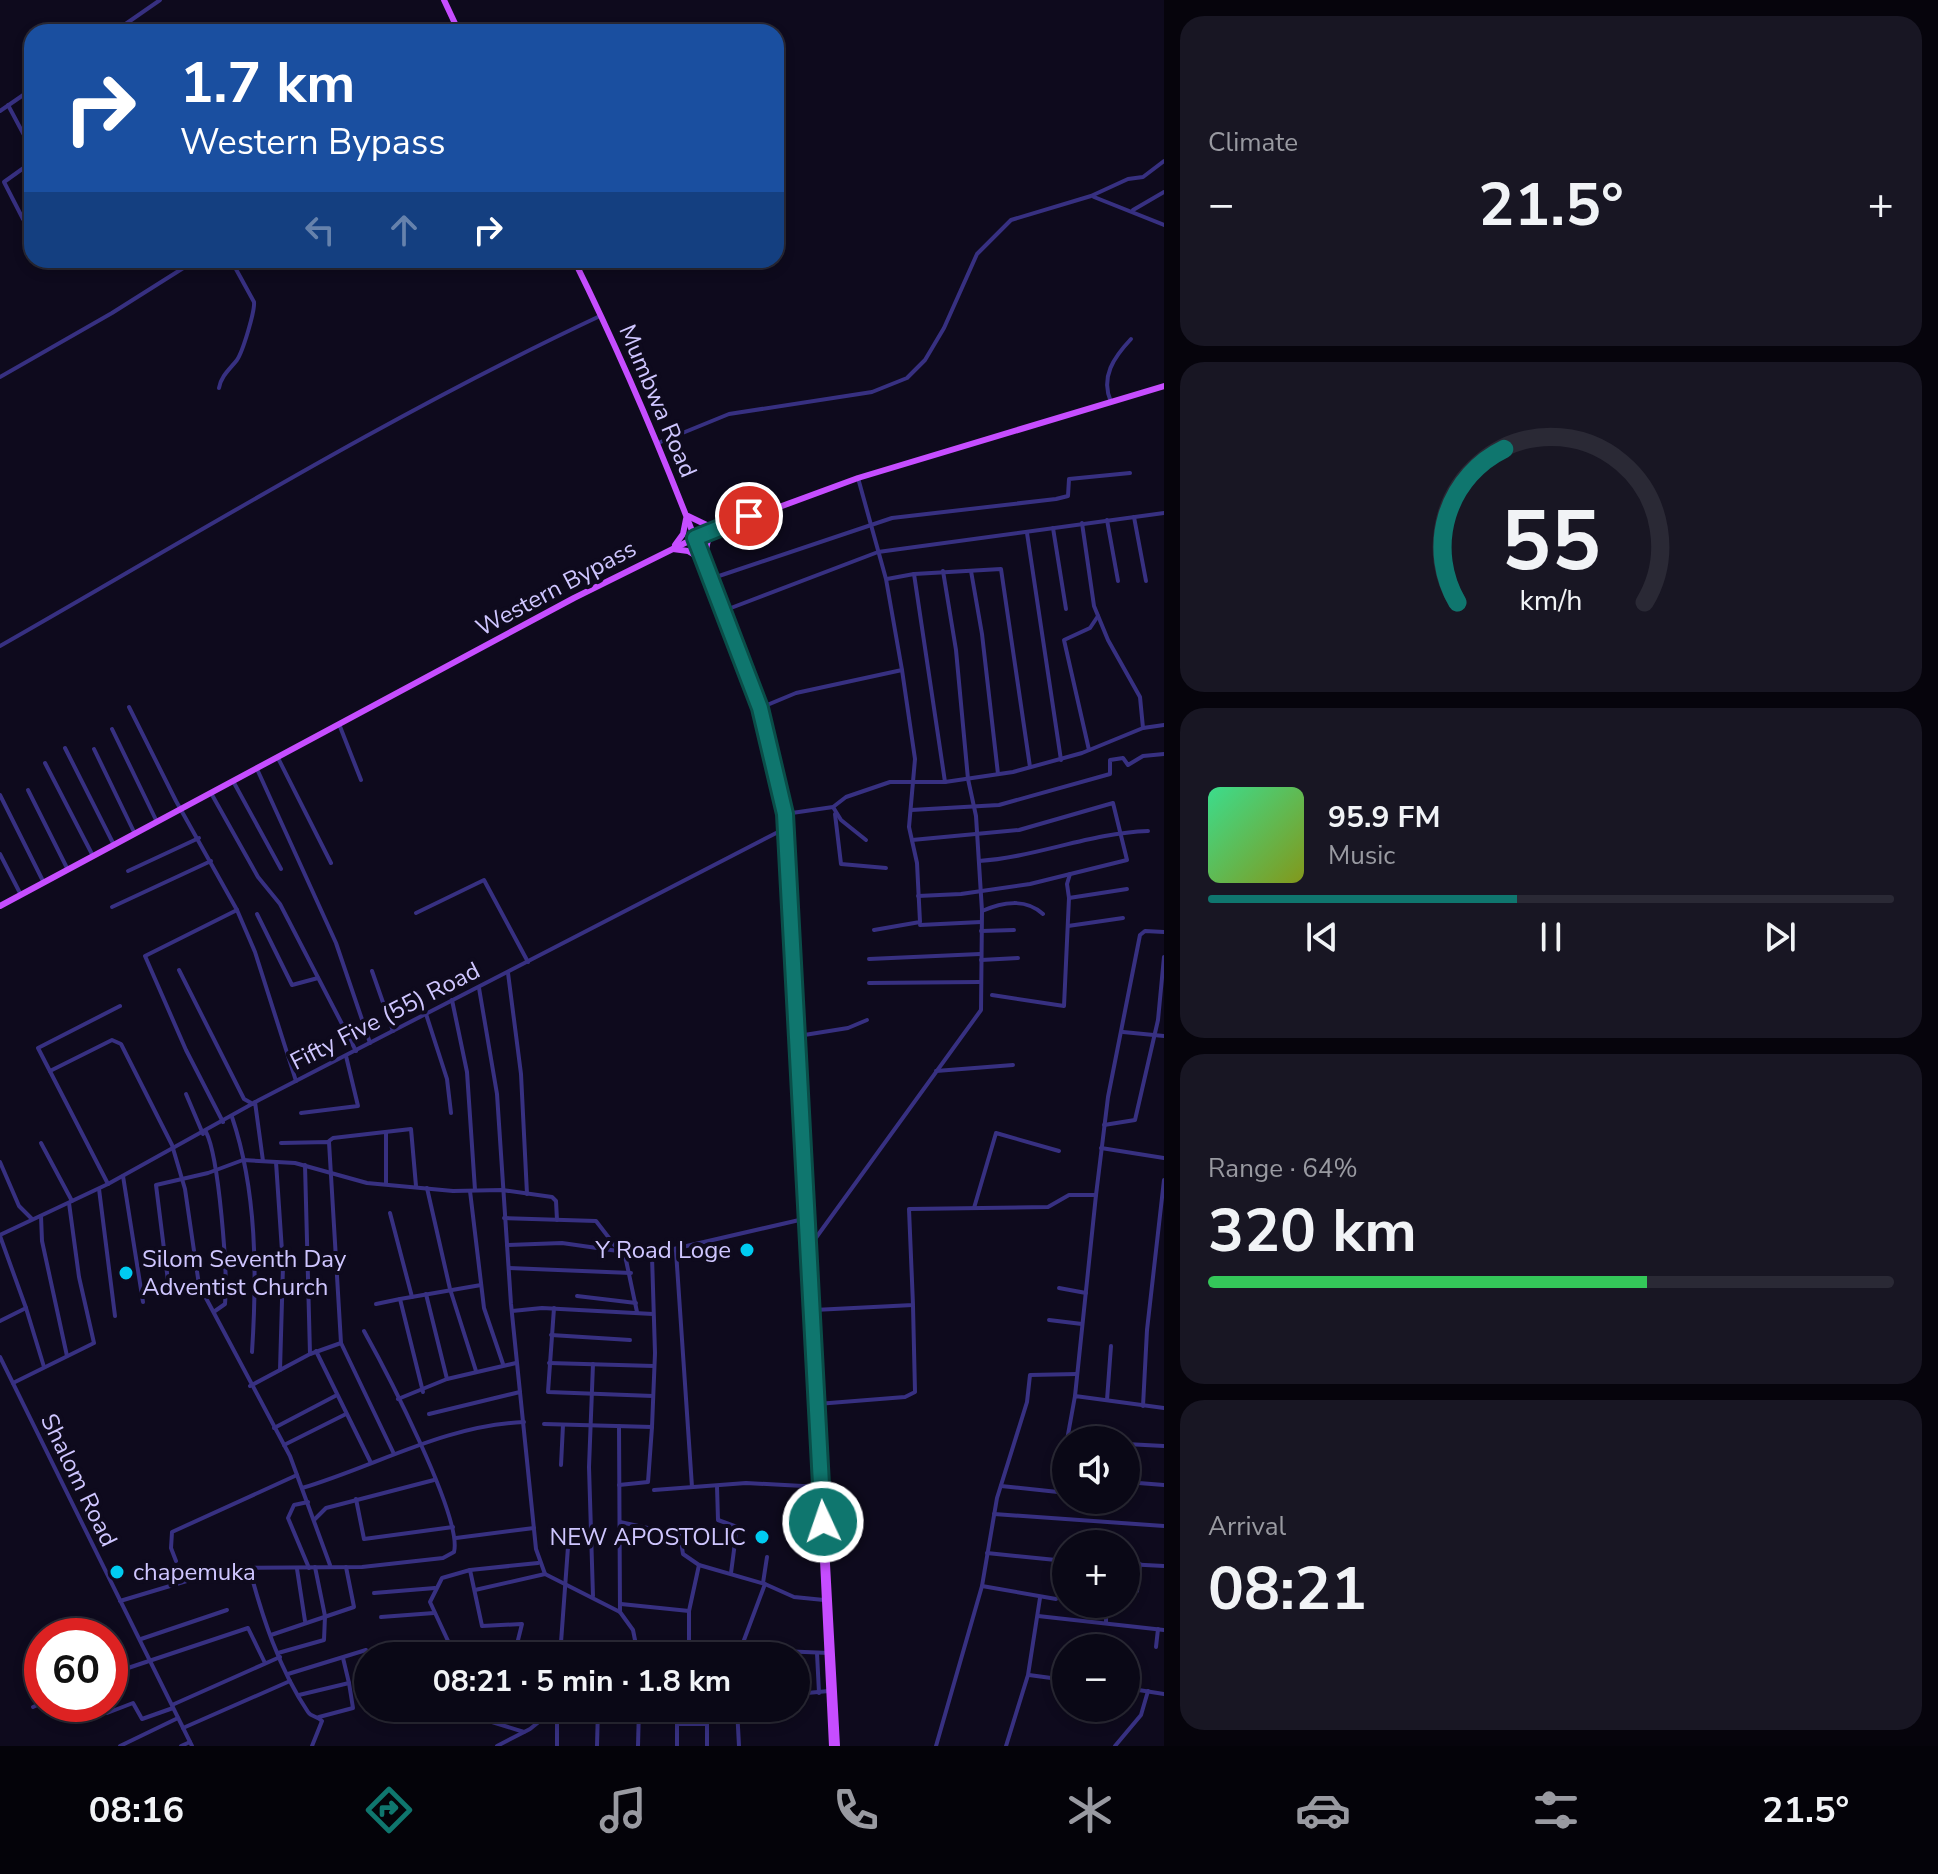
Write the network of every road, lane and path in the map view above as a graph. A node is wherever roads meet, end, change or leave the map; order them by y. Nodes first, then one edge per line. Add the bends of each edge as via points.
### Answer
1 (160, 0) edge
2 (444, 0) edge
3 (126, 24) edge
4 (455, 24) edge
5 (24, 94) edge
6 (8, 105) junction
7 (0, 111) edge
8 (24, 135) edge
9 (1164, 161) edge
10 (24, 167) edge
11 (1164, 168) edge
12 (1154, 169) junction
13 (1164, 192) edge
14 (1091, 196) junction
15 (1133, 210) junction
16 (23, 219) dead end
17 (1164, 225) edge
18 (183, 268) edge
19 (235, 268) edge
20 (578, 268) edge
21 (602, 316) junction
22 (1131, 339) dead end
23 (0, 377) edge
24 (1164, 386) edge
25 (219, 388) dead end
26 (1111, 402) junction
27 (658, 443) junction
28 (1130, 473) dead end
29 (858, 478) junction
30 (686, 514) junction
31 (1164, 514) edge
32 (1134, 517) junction
33 (1107, 520) junction
34 (1082, 523) junction
35 (869, 525) junction
36 (1053, 527) junction
37 (717, 530) junction
38 (1027, 532) junction
39 (695, 538) junction
40 (670, 550) junction
41 (878, 552) junction
42 (704, 561) junction
43 (943, 571) junction
44 (971, 571) junction
45 (914, 574) junction
46 (710, 579) junction
47 (886, 579) junction
48 (1118, 581) dead end
49 (1146, 581) dead end
50 (1066, 609) dead end
51 (723, 611) junction
52 (1098, 616) junction
53 (0, 646) edge
54 (902, 670) junction
55 (129, 707) dead end
56 (760, 708) junction
57 (339, 724) junction
58 (1164, 725) edge
59 (1143, 728) junction
60 (112, 729) dead end
61 (65, 748) dead end
62 (94, 749) dead end
63 (1089, 750) junction
64 (1164, 754) edge
65 (278, 758) junction
66 (1061, 760) junction
67 (45, 763) dead end
68 (1030, 767) junction
69 (257, 769) junction
70 (998, 775) junction
71 (914, 779) junction
72 (968, 779) junction
73 (361, 780) dead end
74 (233, 781) junction
75 (945, 782) junction
76 (28, 790) dead end
77 (211, 793) junction
78 (0, 795) edge
79 (833, 807) junction
80 (974, 807) junction
81 (181, 810) junction
82 (911, 810) junction
83 (785, 814) junction
84 (835, 814) junction
85 (157, 822) junction
86 (786, 829) junction
87 (1148, 831) dead end
88 (1121, 832) junction
89 (135, 834) junction
90 (977, 834) junction
91 (199, 838) junction
92 (866, 840) dead end
93 (912, 840) junction
94 (114, 845) junction
95 (0, 854) edge
96 (93, 856) junction
97 (211, 861) junction
98 (979, 861) junction
99 (331, 863) dead end
100 (886, 868) dead end
101 (281, 869) dead end
102 (68, 870) junction
103 (128, 871) dead end
104 (1070, 874) junction
105 (44, 883) junction
106 (1127, 889) dead end
107 (981, 891) junction
108 (21, 895) junction
109 (918, 896) junction
110 (1069, 898) junction
111 (0, 906) edge
112 (112, 907) dead end
113 (237, 910) junction
114 (982, 911) junction
115 (416, 913) dead end
116 (257, 914) dead end
117 (1043, 914) dead end
118 (1123, 918) dead end
119 (981, 922) junction
120 (919, 925) junction
121 (1068, 926) junction
122 (874, 930) dead end
123 (1014, 930) dead end
124 (981, 931) junction
125 (1164, 932) edge
126 (980, 957) junction
127 (1164, 957) edge
128 (1018, 958) dead end
129 (869, 959) dead end
130 (528, 962) junction
131 (179, 970) dead end
132 (372, 971) dead end
133 (508, 973) junction
134 (318, 978) junction
135 (980, 982) junction
136 (869, 983) dead end
137 (479, 988) junction
138 (992, 995) dead end
139 (452, 1000) junction
140 (120, 1006) dead end
141 (426, 1014) junction
142 (867, 1020) dead end
143 (393, 1031) junction
144 (1123, 1032) junction
145 (1155, 1035) junction
146 (798, 1036) junction
147 (1164, 1036) edge
148 (370, 1043) junction
149 (356, 1051) junction
150 (346, 1056) junction
151 (1013, 1065) dead end
152 (50, 1071) junction
153 (934, 1072) junction
154 (296, 1081) junction
155 (186, 1094) dead end
156 (254, 1103) junction
157 (301, 1113) dead end
158 (451, 1113) dead end
159 (232, 1117) junction
160 (223, 1122) junction
161 (1104, 1125) junction
162 (386, 1132) junction
163 (204, 1133) junction
164 (329, 1142) junction
165 (41, 1143) dead end
166 (281, 1143) dead end
167 (1101, 1148) junction
168 (173, 1151) junction
169 (1059, 1151) dead end
170 (1164, 1158) edge
171 (243, 1160) junction
172 (263, 1161) junction
173 (0, 1162) edge
174 (276, 1162) junction
175 (305, 1165) junction
176 (214, 1171) junction
177 (330, 1175) junction
178 (123, 1176) junction
179 (182, 1178) junction
180 (1164, 1180) edge
181 (108, 1184) junction
182 (386, 1184) junction
183 (416, 1186) junction
184 (427, 1188) junction
185 (99, 1189) junction
186 (473, 1190) junction
187 (502, 1190) junction
188 (527, 1194) junction
189 (1096, 1195) junction
190 (71, 1201) junction
191 (974, 1208) junction
192 (390, 1213) dead end
193 (41, 1216) junction
194 (504, 1218) junction
195 (808, 1218) junction
196 (32, 1219) junction
197 (557, 1220) junction
198 (0, 1236) edge
199 (507, 1245) junction
200 (809, 1248) junction
201 (618, 1251) junction
202 (676, 1251) junction
203 (652, 1256) junction
204 (626, 1260) junction
205 (508, 1268) junction
206 (631, 1273) junction
207 (481, 1285) junction
208 (1059, 1288) dead end
209 (450, 1289) junction
210 (1086, 1293) junction
211 (426, 1294) junction
212 (577, 1296) dead end
213 (170, 1297) dead end
214 (412, 1297) junction
215 (400, 1299) junction
216 (143, 1302) dead end
217 (636, 1303) junction
218 (376, 1304) dead end
219 (913, 1305) junction
220 (26, 1308) junction
221 (554, 1308) junction
222 (812, 1310) junction
223 (214, 1311) junction
224 (512, 1311) junction
225 (637, 1314) junction
226 (653, 1314) junction
227 (115, 1316) dead end
228 (1049, 1320) dead end
229 (0, 1321) edge
230 (1082, 1324) junction
231 (364, 1331) dead end
232 (551, 1335) junction
233 (630, 1340) dead end
234 (341, 1343) junction
235 (1111, 1346) dead end
236 (316, 1351) junction
237 (252, 1352) dead end
238 (310, 1354) junction
239 (67, 1356) junction
240 (0, 1357) edge
241 (516, 1363) junction
242 (549, 1363) junction
243 (503, 1364) junction
244 (593, 1364) junction
245 (654, 1366) junction
246 (45, 1368) junction
247 (280, 1370) junction
248 (476, 1371) junction
249 (1077, 1374) junction
250 (447, 1379) junction
251 (13, 1383) junction
252 (250, 1386) junction
253 (423, 1392) junction
254 (520, 1392) junction
255 (337, 1395) junction
256 (593, 1396) junction
257 (653, 1396) junction
258 (1075, 1396) junction
259 (398, 1399) junction
260 (1107, 1400) junction
261 (817, 1404) junction
262 (1143, 1406) junction
263 (1164, 1408) edge
264 (346, 1414) junction
265 (429, 1414) dead end
266 (524, 1422) junction
267 (544, 1424) dead end
268 (563, 1425) junction
269 (593, 1425) junction
270 (619, 1425) junction
271 (1069, 1426) edge
272 (652, 1427) junction
273 (274, 1428) junction
274 (420, 1444) junction
275 (284, 1445) junction
276 (1140, 1445) edge
277 (1164, 1446) edge
278 (394, 1454) junction
279 (371, 1463) junction
280 (561, 1465) dead end
281 (297, 1475) junction
282 (434, 1480) junction
283 (1140, 1483) edge
284 (619, 1485) junction
285 (1164, 1485) edge
286 (717, 1486) junction
287 (1001, 1486) junction
288 (692, 1487) junction
289 (821, 1487) junction
290 (302, 1488) junction
291 (654, 1490) dead end
292 (1052, 1493) edge
293 (356, 1499) junction
294 (308, 1502) junction
295 (994, 1514) junction
296 (315, 1519) junction
297 (620, 1522) junction
298 (1164, 1526) edge
299 (453, 1527) junction
300 (534, 1528) junction
301 (456, 1538) junction
302 (568, 1547) dead end
303 (825, 1553) junction
304 (987, 1553) junction
305 (767, 1557) dead end
306 (1052, 1560) edge
307 (176, 1561) dead end
308 (538, 1563) junction
309 (1140, 1564) edge
310 (330, 1565) junction
311 (699, 1565) junction
312 (1164, 1566) edge
313 (249, 1567) junction
314 (312, 1567) junction
315 (346, 1567) junction
316 (297, 1569) junction
317 (470, 1570) junction
318 (731, 1573) junction
319 (545, 1574) junction
320 (565, 1581) junction
321 (764, 1584) junction
322 (982, 1586) junction
323 (435, 1588) junction
324 (475, 1590) junction
325 (374, 1593) dead end
326 (593, 1596) junction
327 (1040, 1598) junction
328 (1052, 1599) edge
329 (824, 1600) junction
330 (120, 1601) junction
331 (621, 1604) junction
332 (227, 1610) dead end
333 (689, 1611) junction
334 (620, 1612) junction
335 (434, 1613) junction
336 (325, 1616) junction
337 (1038, 1616) junction
338 (381, 1617) dead end
339 (1106, 1618) edge
340 (305, 1621) junction
341 (1106, 1623) junction
342 (1161, 1630) edge
343 (271, 1635) junction
344 (141, 1639) junction
345 (448, 1642) edge
346 (518, 1642) edge
347 (561, 1642) edge
348 (637, 1642) edge
349 (689, 1642) edge
350 (740, 1642) edge
351 (1156, 1647) dead end
352 (810, 1653) edge
353 (817, 1653) junction
354 (829, 1653) junction
355 (354, 1654) edge
356 (279, 1655) junction
357 (343, 1658) junction
358 (152, 1660) junction
359 (265, 1663) junction
360 (128, 1668) edge
361 (288, 1674) junction
362 (1028, 1675) junction
363 (1052, 1678) edge
364 (291, 1681) junction
365 (349, 1683) junction
366 (1140, 1690) edge
367 (829, 1691) junction
368 (1148, 1691) junction
369 (810, 1693) edge
370 (819, 1693) junction
371 (1164, 1694) edge
372 (299, 1695) junction
373 (128, 1705) edge
374 (173, 1706) junction
375 (319, 1717) junction
376 (178, 1718) junction
377 (495, 1722) edge
378 (537, 1722) edge
379 (556, 1722) edge
380 (598, 1722) edge
381 (639, 1722) edge
382 (738, 1722) edge
383 (677, 1724) joint
384 (183, 1728) junction
385 (524, 1732) junction
386 (191, 1744) edge
387 (507, 1744) edge
388 (120, 1746) edge
389 (181, 1746) edge
390 (312, 1746) edge
391 (497, 1746) edge
392 (557, 1746) edge
393 (597, 1746) edge
394 (638, 1746) edge
395 (677, 1746) edge
396 (707, 1746) edge
397 (739, 1746) edge
398 (834, 1746) edge
399 (936, 1746) edge
400 (1006, 1746) edge
401 (1115, 1746) edge

1 - 3 street
2 - 4 main road
5 - 6 street
6 - 7 street
6 - 8 street
9 - 12 street
10 - 16 street via 4,185
11 - 12 street
12 - 14 street
13 - 15 street
14 - 15 street
14 - 27 street via 1018,216 983,246 944,328 907,378 872,392 729,414
15 - 17 street
18 - 23 street
19 - 25 street via 255,310 240,355
20 - 21 main road, Mumbwa Road
21 - 27 main road, Mumbwa Road
21 - 53 street via 476,376 231,510
22 - 26 street via 1106,380
24 - 26 main road, Western Bypass
26 - 29 main road, Western Bypass
27 - 30 main road, Mumbwa Road
28 - 35 street via 1069,479 1068,496 1056,499 899,516
29 - 35 street
29 - 37 main road, Western Bypass
30 - 37 main road
30 - 39 main road, Mumbwa Road
30 - 40 main road via 683,534
31 - 32 street
32 - 33 street
32 - 49 street
33 - 34 street
33 - 48 street
34 - 36 street
34 - 52 street
35 - 41 street
35 - 46 street
36 - 38 street
36 - 50 street
37 - 39 main road, Western Bypass
37 - 42 main road via 708,540
38 - 41 street
38 - 66 street
39 - 40 main road, Western Bypass
39 - 42 main road, Mumbwa Road
40 - 42 main road via 688,551
40 - 57 main road, Western Bypass
41 - 47 street
41 - 51 street
42 - 46 main road, Mumbwa Road
43 - 44 street
43 - 45 street
43 - 72 street
44 - 68 street via 1001,569
44 - 70 street
45 - 47 street
45 - 75 street
46 - 51 main road, Mumbwa Road
47 - 54 street
51 - 56 main road, Mumbwa Road
52 - 59 street via 1140,697
52 - 63 street via 1090,628 1064,640
54 - 56 street via 796,693
54 - 71 street
55 - 81 street
56 - 83 main road, Mumbwa Road
57 - 65 main road, Western Bypass
57 - 73 street
58 - 59 street
59 - 63 street
60 - 85 street
61 - 94 street
62 - 89 street
63 - 66 street
64 - 80 street via 1143,756 1128,765 1115,757 1110,774 1068,789
65 - 69 main road, Western Bypass
65 - 99 street
66 - 68 street
67 - 96 street
68 - 70 street
69 - 74 main road, Western Bypass
69 - 148 street via 336,943
70 - 72 street
71 - 75 street
71 - 79 street via 863,790
71 - 82 street
72 - 75 street
72 - 80 street
74 - 77 main road, Western Bypass
74 - 101 street
76 - 102 street
77 - 81 main road, Western Bypass
77 - 134 street via 258,877 280,904
78 - 105 street
79 - 83 street
79 - 84 street
80 - 82 street
80 - 90 street
81 - 85 main road, Western Bypass
81 - 91 street
82 - 93 street
83 - 86 main road, Mumbwa Road
84 - 92 street
84 - 100 street via 841,864
85 - 89 main road, Western Bypass
86 - 130 street, Fifty Five (55) Road
86 - 146 main road, Mumbwa Road
87 - 88 street
88 - 90 street via 1113,803 1040,825
88 - 98 street via 1045,852
88 - 104 street via 1127,860
89 - 94 main road, Western Bypass
90 - 93 street
90 - 98 street
91 - 97 street
91 - 103 street
93 - 109 street
94 - 96 main road, Western Bypass
95 - 108 street
96 - 102 main road, Western Bypass
97 - 112 street
97 - 113 street
98 - 107 street
102 - 105 main road, Western Bypass
104 - 107 street
104 - 110 street
105 - 108 main road, Western Bypass
106 - 110 street
107 - 109 street
107 - 114 street
108 - 111 main road, Western Bypass
109 - 120 street
110 - 121 street
113 - 154 street
113 - 160 street via 145,957
114 - 117 street via 1016,904 1033,905
114 - 119 street
115 - 130 street via 484,880
116 - 134 street via 292,985
118 - 121 street
119 - 120 street
119 - 124 street
120 - 122 street
121 - 138 street via 1064,1006
123 - 124 street
124 - 126 street
125 - 144 street via 1140,935
126 - 128 street
126 - 129 street
126 - 135 street
127 - 145 street
130 - 133 street, Fifty Five (55) Road
131 - 156 street via 244,1099
132 - 143 street
133 - 137 street, Fifty Five (55) Road
133 - 188 street via 521,1074
134 - 149 street
135 - 136 street
135 - 153 street via 981,1010
137 - 139 street, Fifty Five (55) Road
137 - 187 street via 497,1094
139 - 141 street, Fifty Five (55) Road
139 - 186 street via 467,1072
140 - 152 street via 38,1048
141 - 143 street, Fifty Five (55) Road
141 - 158 street via 447,1079
142 - 146 street
143 - 148 street, Fifty Five (55) Road
144 - 145 street
144 - 161 street
145 - 147 street
145 - 161 street via 1135,1120
146 - 195 main road, Mumbwa Road
148 - 149 street, Fifty Five (55) Road
149 - 150 street, Fifty Five (55) Road
150 - 154 street, Fifty Five (55) Road
150 - 157 street via 358,1106
151 - 153 street
152 - 168 street via 118,1041
152 - 181 street
153 - 200 street
154 - 156 street, Fifty Five (55) Road
155 - 163 street
156 - 159 street, Fifty Five (55) Road
156 - 172 street
159 - 160 street, Fifty Five (55) Road
159 - 171 street
160 - 163 street, Fifty Five (55) Road
161 - 167 street
162 - 164 street
162 - 182 street
162 - 183 street via 412,1130
163 - 168 street, Fifty Five (55) Road
163 - 176 street
164 - 166 street
164 - 177 street
165 - 190 street
167 - 170 street
167 - 189 street
168 - 178 street, Fifty Five (55) Road
168 - 179 street
169 - 191 street via 996,1133
171 - 172 street
171 - 176 street
171 - 237 street via 254,1244
172 - 174 street
173 - 196 street via 19,1206
174 - 175 street
174 - 247 street via 283,1266
175 - 177 street
175 - 238 street
176 - 179 street
176 - 223 street via 226,1299
177 - 182 street
177 - 234 street
178 - 181 street, Fifty Five (55) Road
178 - 216 street
179 - 213 street via 156,1185
179 - 223 street via 198,1282
180 - 262 street
181 - 185 street, Fifty Five (55) Road
182 - 183 street
183 - 184 street
184 - 186 street
184 - 209 street
185 - 190 street, Fifty Five (55) Road
185 - 227 street
186 - 187 street
186 - 207 street
187 - 188 street
187 - 194 street
188 - 197 street via 555,1199
189 - 191 street via 1069,1195 1048,1207
189 - 210 street
190 - 193 street, Fifty Five (55) Road
190 - 239 street via 79,1277 94,1342
191 - 219 street via 909,1209
192 - 214 street
193 - 196 street, Fifty Five (55) Road
193 - 239 street
194 - 197 street
194 - 199 street
195 - 200 main road, Mumbwa Road
195 - 202 street
196 - 198 street, Fifty Five (55) Road
197 - 201 street via 596,1221
198 - 220 street
199 - 201 street via 562,1243
199 - 205 street
200 - 222 main road, Mumbwa Road
201 - 204 street
202 - 203 street
202 - 288 street
203 - 204 street
203 - 226 street
204 - 206 street
205 - 206 street
205 - 224 street
206 - 217 street
207 - 209 street
207 - 243 street via 489,1331
208 - 210 street
209 - 211 street
209 - 248 street
210 - 230 street
211 - 214 street
211 - 250 street
212 - 217 street
214 - 215 street
215 - 218 street
215 - 253 street
217 - 225 street
219 - 222 street
219 - 261 street via 915,1392
220 - 229 street
220 - 246 street
221 - 224 street
221 - 225 street
221 - 232 street
222 - 261 main road, Mumbwa Road
223 - 252 street
224 - 241 street
225 - 226 street
226 - 245 street
228 - 230 street
230 - 249 street
231 - 259 street
232 - 233 street
232 - 242 street
234 - 236 street
234 - 278 street
235 - 260 street
236 - 238 street
236 - 255 street
238 - 247 street
239 - 246 street
240 - 251 street, Shalom Road
241 - 243 street
241 - 254 street
242 - 244 street
242 - 256 street via 548,1392
243 - 248 street
244 - 245 street
244 - 256 street
245 - 257 street
246 - 251 street
247 - 252 street
248 - 250 street
249 - 258 street
249 - 287 street via 1030,1375
250 - 253 street
251 - 330 street, Shalom Road
252 - 273 street
253 - 259 street
254 - 265 street
254 - 266 street
255 - 264 street
255 - 273 street
256 - 257 street
256 - 269 street
257 - 272 street
258 - 260 street
258 - 271 street
259 - 274 street
260 - 262 street
261 - 289 main road, Mumbwa Road
262 - 263 street
264 - 275 street
264 - 279 street
266 - 274 street via 476,1428
266 - 300 street
267 - 268 street
268 - 269 street
268 - 280 street
269 - 270 street
269 - 326 street
270 - 272 street
270 - 284 street
272 - 284 street via 648,1482
273 - 275 street
274 - 278 street
274 - 282 street
275 - 281 street
276 - 277 street
278 - 279 street
279 - 290 street
281 - 290 street
281 - 307 street via 172,1532
282 - 293 street
282 - 299 street
283 - 285 street
284 - 297 street
286 - 288 street
286 - 289 street
286 - 318 street via 718,1520 737,1527
287 - 292 street
287 - 295 street
288 - 291 street
289 - 303 main road, Mumbwa Road
290 - 294 street
293 - 296 street via 326,1508
293 - 299 street via 364,1539
294 - 296 street
294 - 314 street via 294,1505 288,1518
295 - 298 street
295 - 304 street
296 - 310 street
297 - 311 street via 680,1535 683,1554
297 - 331 street
299 - 301 street
300 - 301 street
300 - 308 street
301 - 315 street via 454,1552 443,1558
302 - 320 street
303 - 329 main road, Mumbwa Road
303 - 354 main road, Mumbwa Road
304 - 306 street
304 - 322 street
305 - 321 street
308 - 317 street
308 - 319 street
309 - 312 street
310 - 314 street
310 - 315 street
311 - 318 street
311 - 333 street
313 - 316 street
313 - 330 street via 209,1573
313 - 343 street
314 - 316 street
314 - 336 street
315 - 336 street via 354,1607
316 - 340 street
317 - 323 street via 446,1575
317 - 324 street
318 - 321 street
319 - 320 street
319 - 324 street
320 - 326 street
320 - 347 street
321 - 329 street via 801,1599
321 - 350 street
322 - 327 street
322 - 399 street
323 - 325 street
323 - 335 street via 430,1602
324 - 346 street via 482,1626 522,1624
326 - 334 street
327 - 328 street
327 - 337 street
329 - 354 main road, Mumbwa Road
330 - 344 street, Shalom Road
331 - 333 street
331 - 334 street
332 - 344 street
333 - 349 street
334 - 348 street
335 - 338 street
335 - 345 street
336 - 340 street
336 - 356 street via 324,1640
337 - 341 street
337 - 362 street
339 - 341 street
340 - 343 street
341 - 342 street
342 - 351 street
343 - 356 street
344 - 358 street, Shalom Road
352 - 353 street
353 - 354 street
353 - 370 street
354 - 367 main road, Mumbwa Road
354 - 398 main road, Mumbwa Road
355 - 357 street
356 - 359 street
356 - 361 street
357 - 361 street
357 - 365 street
358 - 359 street via 248,1628
358 - 360 street
358 - 374 street, Shalom Road
359 - 374 street
361 - 364 street
362 - 363 street
362 - 400 street
364 - 372 street
364 - 384 street
365 - 372 street
365 - 375 street via 353,1708
366 - 368 street
367 - 370 street
367 - 398 main road, Mumbwa Road
368 - 371 street
368 - 401 street via 1141,1715
369 - 370 street
372 - 375 street via 310,1715
373 - 374 street via 133,1703 142,1719
374 - 376 street, Shalom Road
375 - 390 street
376 - 384 street, Shalom Road
376 - 388 street
377 - 385 street
378 - 385 street
379 - 392 street
380 - 393 street
381 - 394 street
382 - 397 street
383 - 395 street
383 - 396 street via 707,1724
384 - 386 street, Shalom Road
385 - 387 street
386 - 389 street
387 - 391 street

